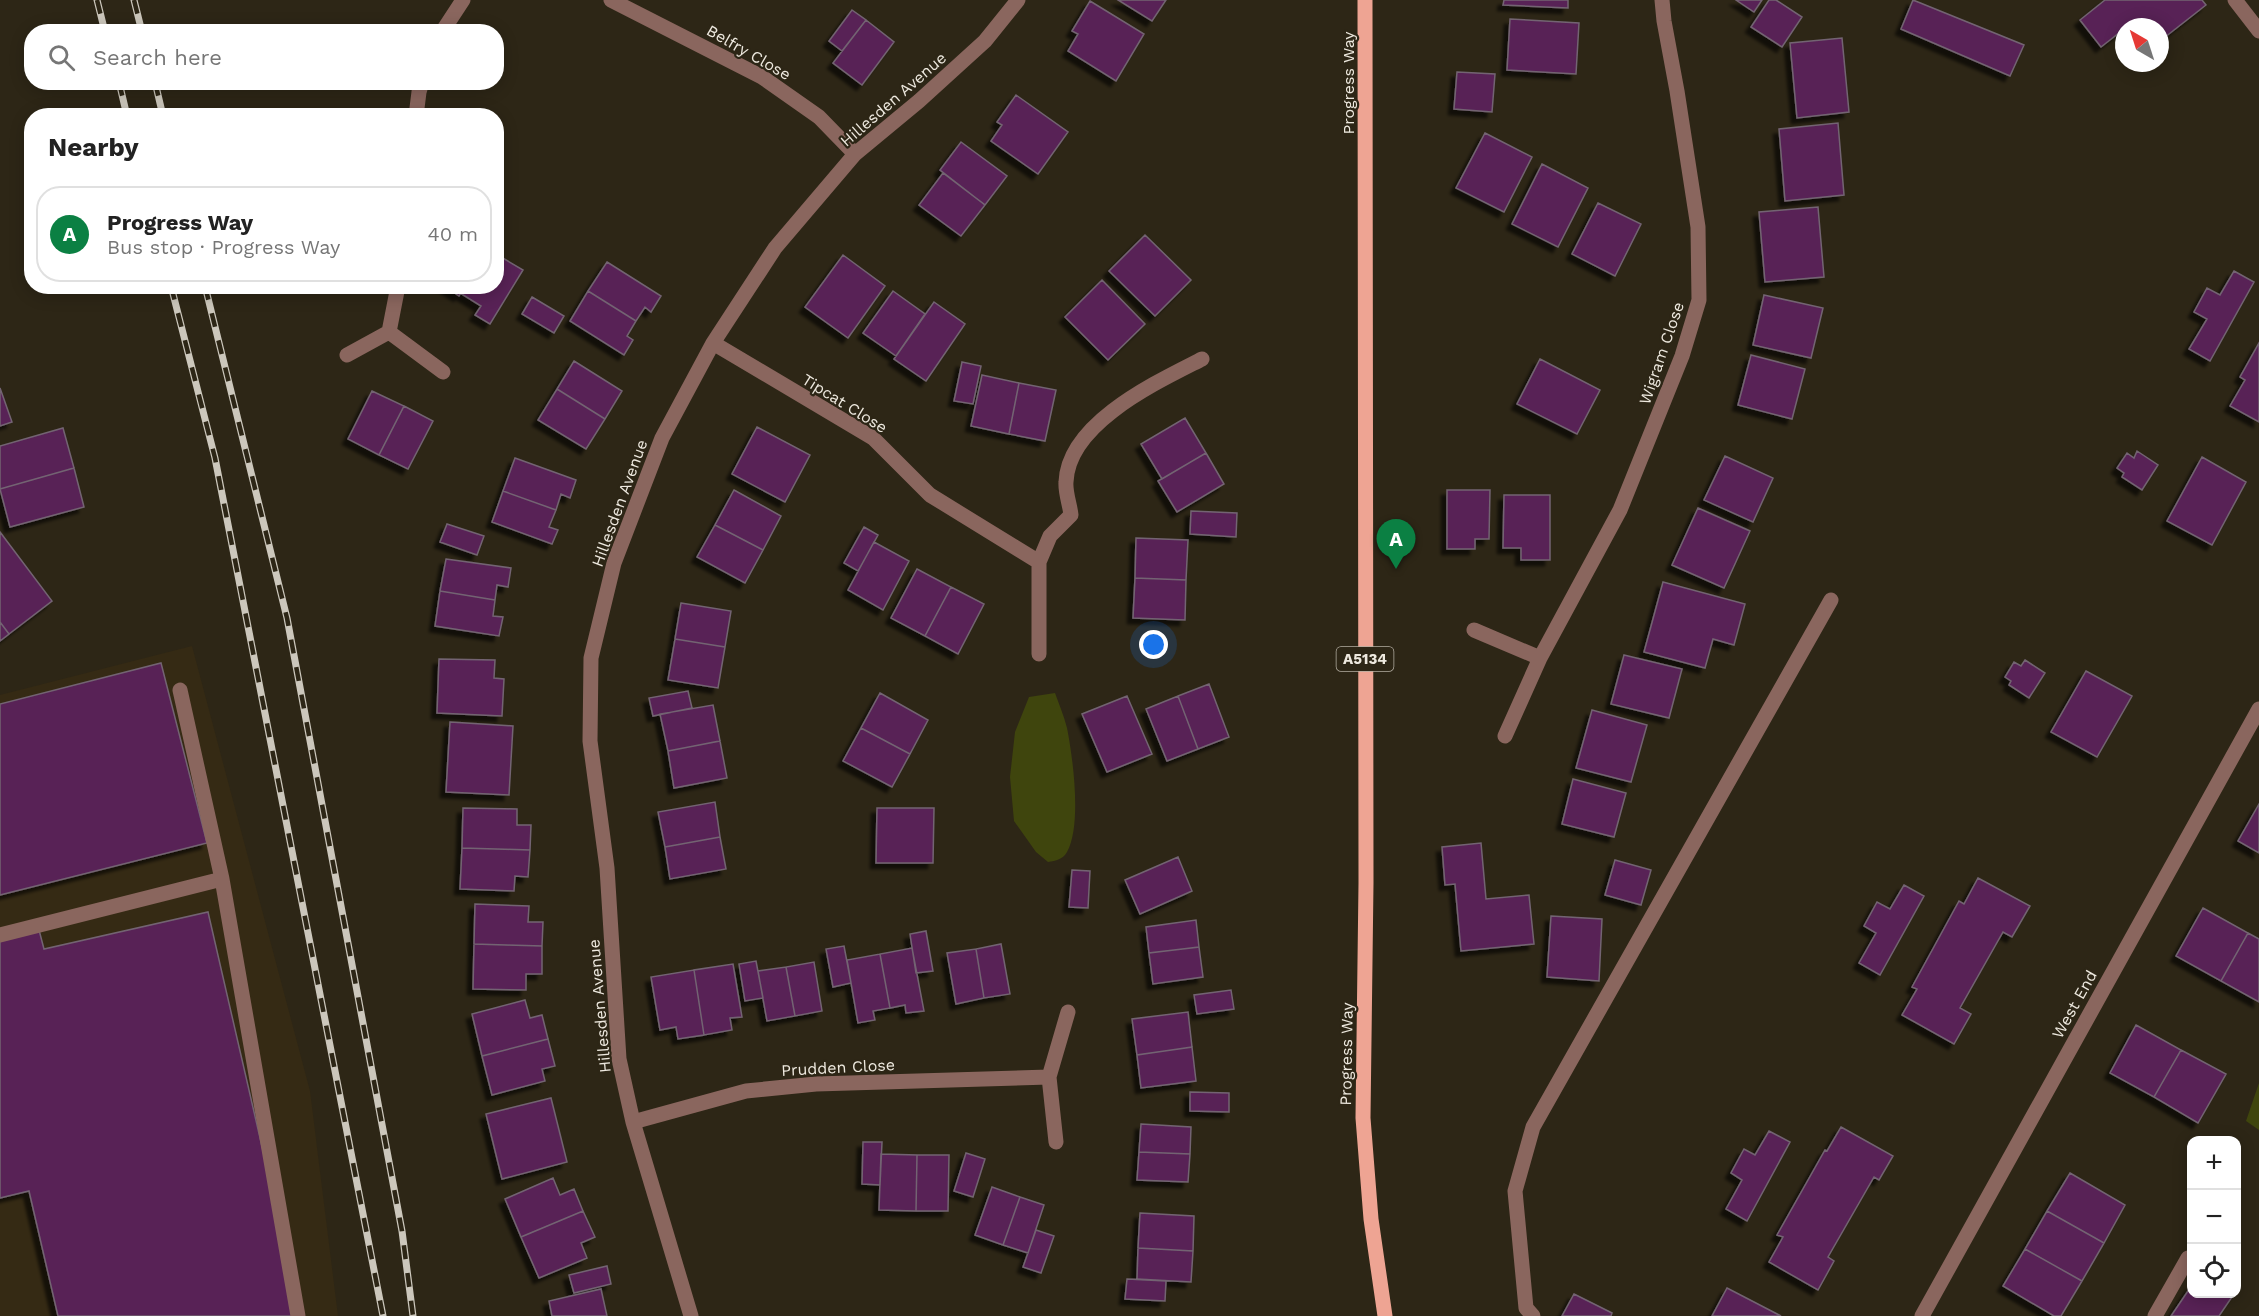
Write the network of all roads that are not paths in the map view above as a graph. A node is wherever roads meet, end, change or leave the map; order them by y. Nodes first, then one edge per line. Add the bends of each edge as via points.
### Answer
1 (463, 0) edge
2 (611, 0) edge
3 (1018, 0) edge
4 (1365, 0) edge
5 (1662, 0) edge
6 (2235, 0) edge
7 (447, 24) edge
8 (2259, 31) edge
9 (420, 90) edge
10 (417, 108) edge
11 (855, 154) junction
12 (396, 294) edge
13 (389, 332) junction
14 (712, 344) junction
15 (347, 356) dead end
16 (1202, 359) dead end
17 (443, 372) dead end
18 (1040, 562) junction
19 (1831, 600) dead end
20 (1474, 630) dead end
21 (1039, 654) dead end
22 (1540, 658) junction
23 (180, 690) dead end
24 (2259, 709) edge
25 (1505, 736) dead end
26 (222, 879) junction
27 (0, 935) edge
28 (1068, 1012) dead end
29 (1049, 1077) junction
30 (633, 1122) junction
31 (1056, 1142) dead end
32 (2187, 1260) edge
33 (298, 1316) edge
34 (691, 1316) edge
35 (1385, 1316) edge
36 (1533, 1316) edge
37 (1922, 1316) edge
38 (2155, 1316) edge

1 - 7 street
2 - 11 street, Belfry Close via 762,77 819,117
3 - 11 street, Hillesden Avenue via 985,41
4 - 35 main road, Progress Way / A5134 via 1363,1118 1371,1219
5 - 22 street, Wigram Close via 1698,227 1699,300 1682,356 1620,510
6 - 8 street
9 - 10 street
11 - 14 street, Hillesden Avenue via 775,248
12 - 13 street
13 - 15 street
13 - 17 street
14 - 18 street, Tipcat Close via 873,438 930,495
14 - 30 street, Hillesden Avenue via 662,438 614,563 591,658 590,741 607,868 619,1059
16 - 18 street via 1142,390 1100,420 1073,454 1066,482 1071,514 1050,536
18 - 21 street
19 - 36 street via 1533,1127 1515,1191 1526,1308
20 - 22 street
22 - 25 street, Wigram Close
23 - 26 street
24 - 37 street, West End
26 - 27 street
26 - 33 street
28 - 29 street
29 - 30 street, Prudden Close via 816,1084 746,1091
29 - 31 street
30 - 34 street, Hillesden Avenue
32 - 38 street

